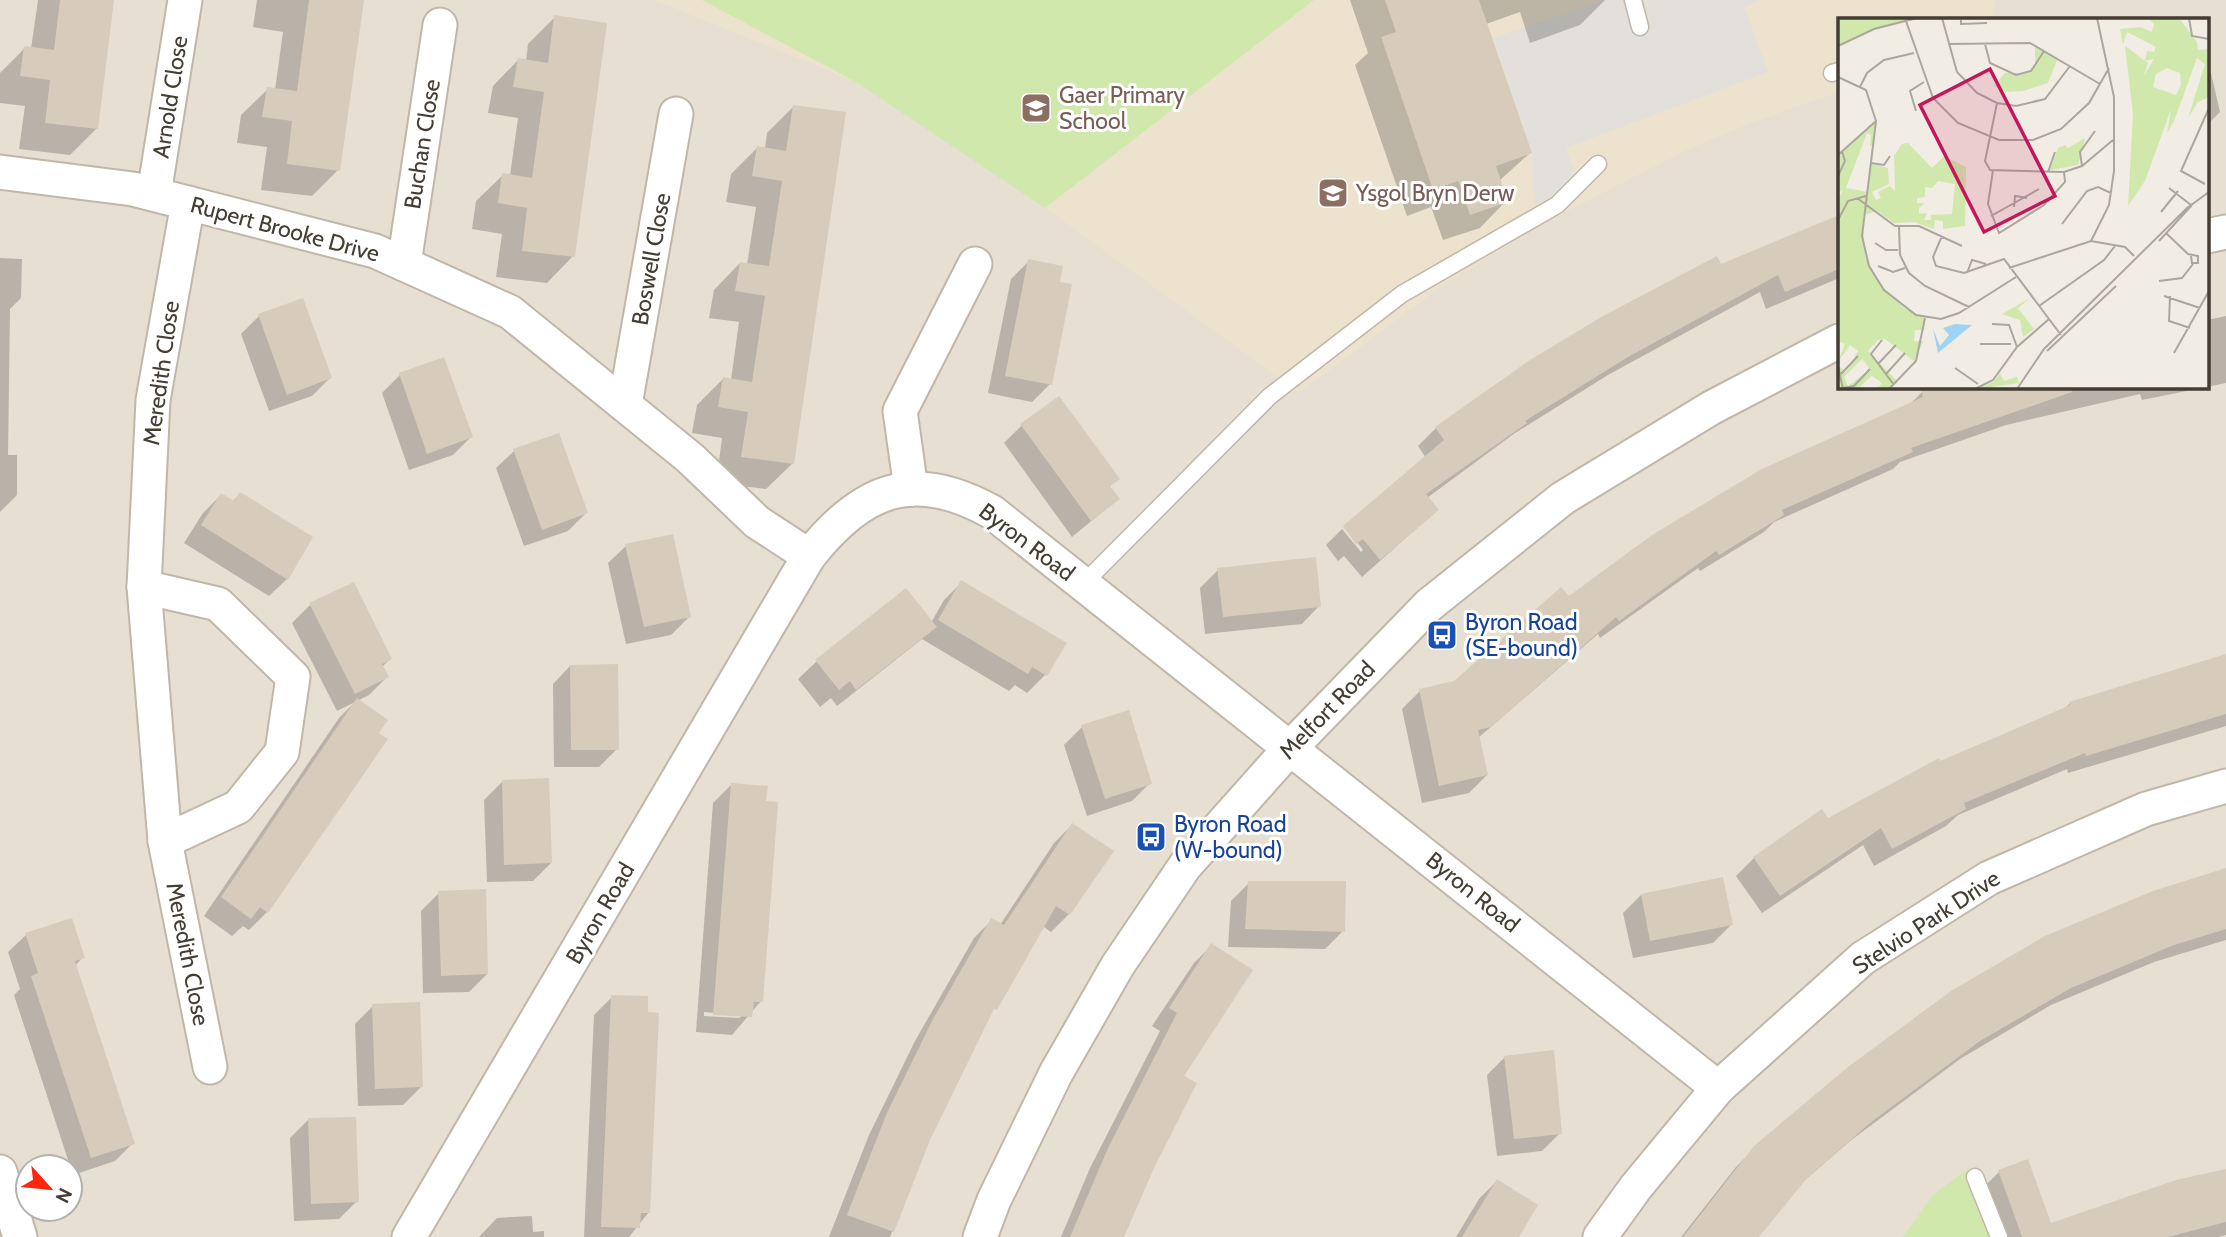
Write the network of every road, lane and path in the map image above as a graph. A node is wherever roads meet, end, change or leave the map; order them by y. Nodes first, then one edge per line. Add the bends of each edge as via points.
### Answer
1 (185, 0) edge
2 (1633, 0) edge
3 (440, 25) dead end
4 (1640, 27) dead end
5 (676, 114) dead end
6 (1598, 164) dead end
7 (0, 172) edge
8 (155, 194) junction
9 (188, 203) junction
10 (2226, 232) edge
11 (2208, 236) edge
12 (404, 264) junction
13 (975, 264) dead end
14 (1838, 342) edge
15 (625, 404) junction
16 (911, 489) junction
17 (809, 556) junction
18 (1083, 584) junction
19 (144, 587) junction
20 (1291, 747) junction
21 (2226, 786) edge
22 (166, 841) junction
23 (210, 1067) dead end
24 (1718, 1088) junction
25 (0, 1172) edge
26 (1975, 1177) dead end
27 (20, 1237) edge
28 (409, 1237) edge
29 (980, 1237) edge
30 (1600, 1237) edge
31 (1999, 1237) edge

1 - 8 street, Arnold Close
2 - 4 lane
3 - 12 street, Buchan Close
5 - 15 street, Boswell Close
6 - 18 lane via 1557,205 1402,294 1270,396
7 - 8 street, Rupert Brooke Drive
8 - 9 street, Rupert Brooke Drive
9 - 12 street, Rupert Brooke Drive via 375,251
9 - 19 street, Meredith Close via 153,400
10 - 11 street
12 - 15 street, Rupert Brooke Drive via 510,312
13 - 16 street via 900,411
14 - 20 street, Melfort Road via 1712,408 1563,498 1429,605
15 - 17 street, Rupert Brooke Drive via 748,515
16 - 17 street, Byron Road via 858,505
16 - 18 street, Byron Road via 969,499
17 - 28 street, Byron Road
18 - 20 street, Byron Road
19 - 22 street, Meredith Close
19 - 22 street via 218,604 293,677 282,752 239,807
20 - 24 street, Byron Road
20 - 29 street, Melfort Road via 1185,866 1118,965 1056,1073 993,1200
21 - 24 street, Stelvio Park Drive via 2146,809 1989,878 1863,958
22 - 23 street, Meredith Close
24 - 30 street, Stelvio Park Drive
25 - 27 street
26 - 31 lane

